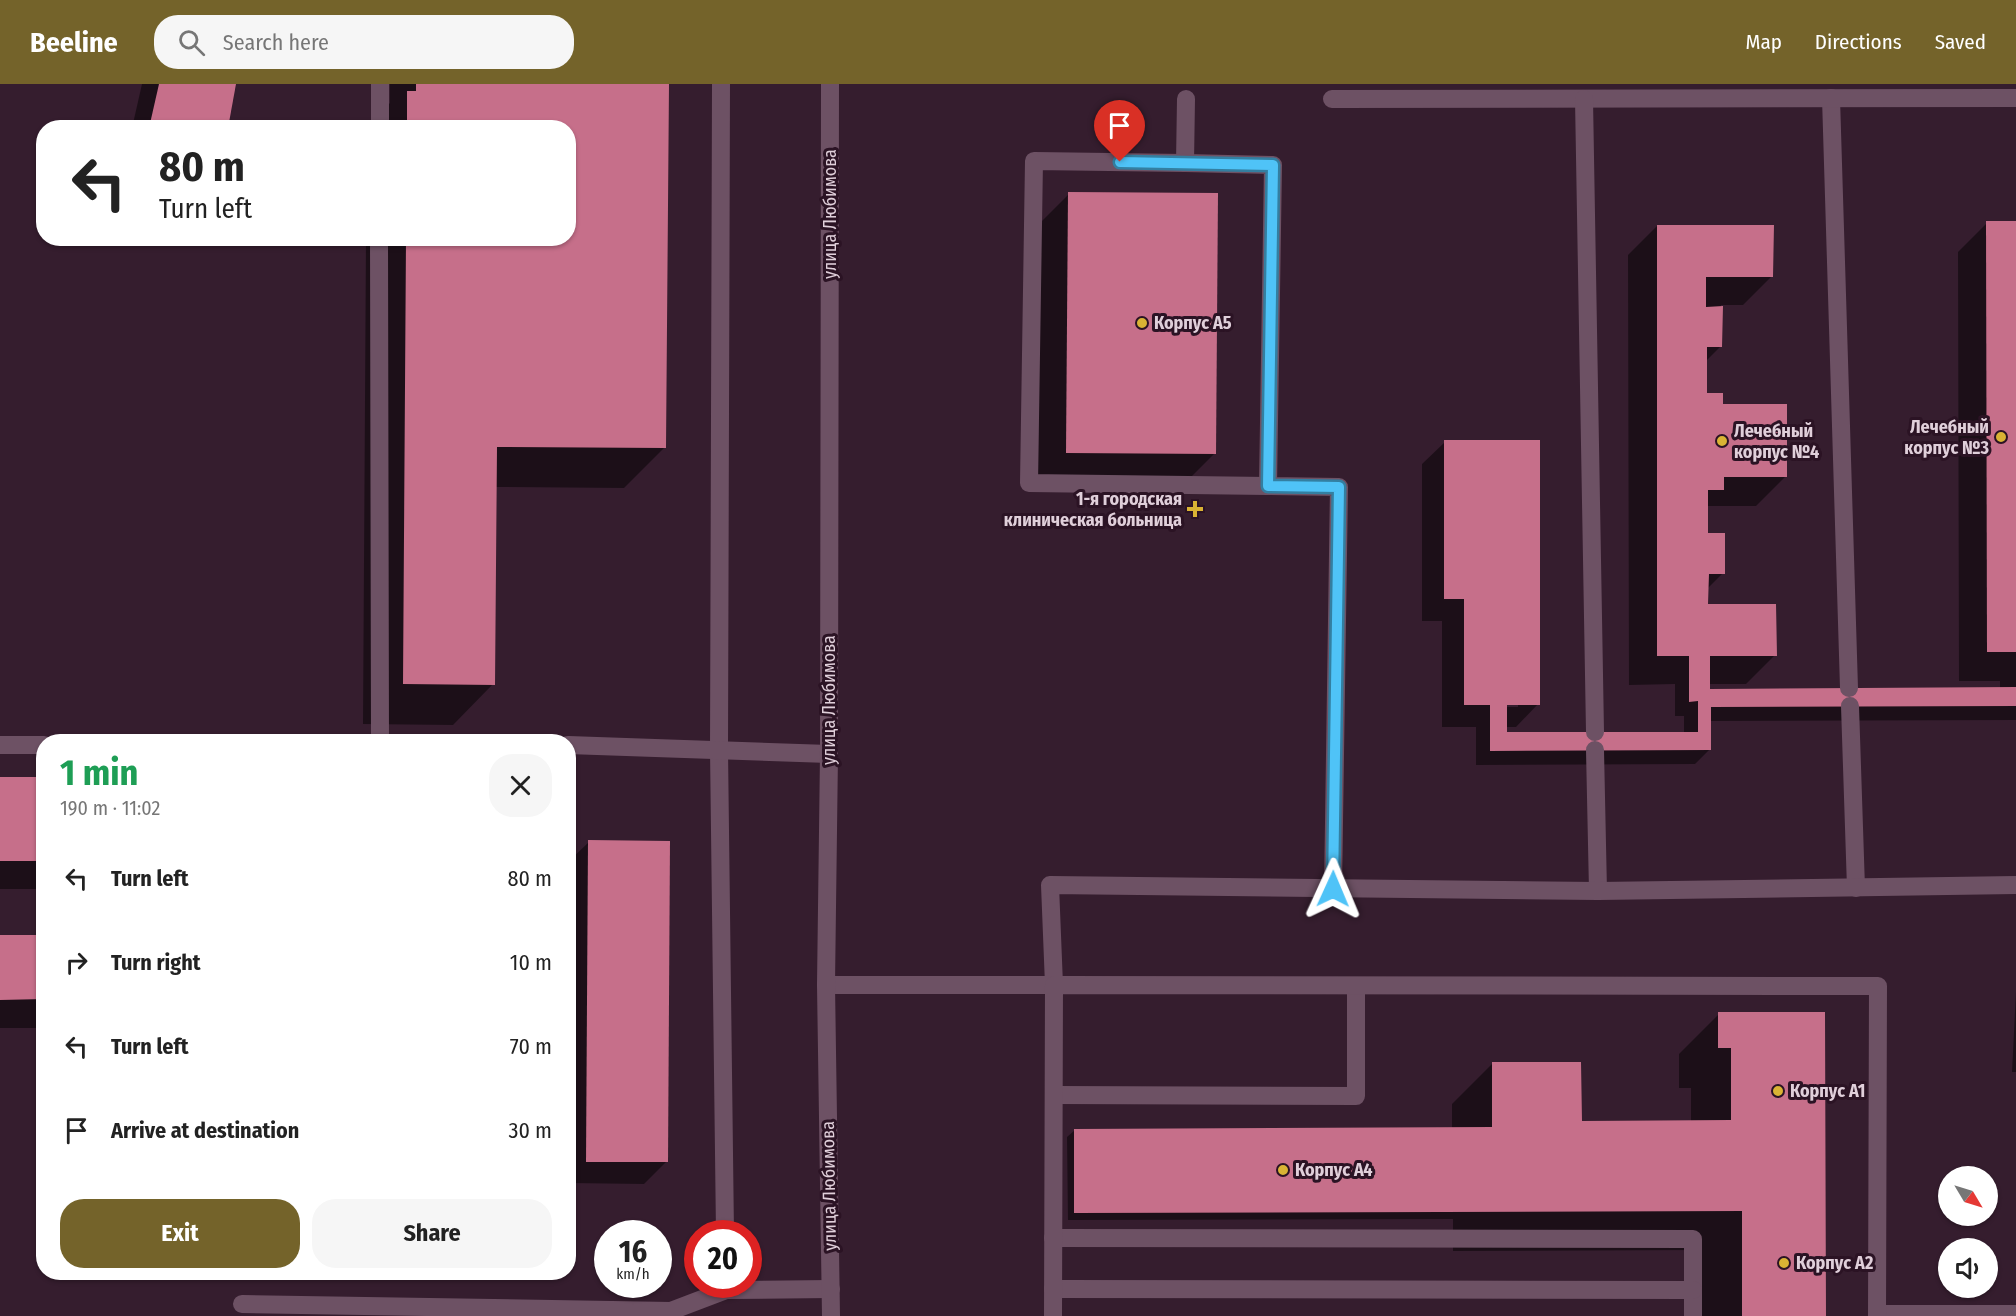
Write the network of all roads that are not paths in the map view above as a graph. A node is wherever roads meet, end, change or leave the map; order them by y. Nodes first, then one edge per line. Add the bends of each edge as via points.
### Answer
1 (380, 84) edge
2 (721, 84) edge
3 (830, 84) edge
4 (1831, 98) junction
5 (2016, 98) edge
6 (1186, 99) dead end
7 (1332, 99) dead end
8 (1584, 99) junction
9 (380, 120) edge
10 (1185, 163) junction
11 (379, 246) edge
12 (1268, 486) junction
13 (1850, 688) dead end
14 (1850, 706) dead end
15 (380, 734) edge
16 (0, 745) edge
17 (36, 745) edge
18 (576, 745) edge
19 (719, 750) junction
20 (830, 754) junction
21 (2016, 885) edge
22 (1856, 888) junction
23 (1333, 889) junction
24 (1598, 891) junction
25 (826, 985) junction
26 (1054, 985) junction
27 (1356, 986) junction
28 (1054, 1095) junction
29 (725, 1220) edge
30 (1053, 1238) junction
31 (762, 1288) edge
32 (831, 1289) junction
33 (1053, 1289) junction
34 (1693, 1290) junction
35 (701, 1298) edge
36 (242, 1304) dead end
37 (2016, 1314) edge
38 (1877, 1315) edge
39 (831, 1316) edge
40 (1053, 1316) edge
41 (1693, 1316) edge

1 - 9 street
2 - 19 street
3 - 20 street, улица Любимова
4 - 5 street
4 - 8 street
4 - 13 street
6 - 10 street
7 - 8 street
8 - 24 street
10 - 12 street via 1273,165
10 - 12 street via 1034,161 1029,483
11 - 15 street
12 - 23 street via 1339,487
14 - 22 street
16 - 17 street
18 - 19 street
19 - 20 street
19 - 29 street
20 - 25 street, улица Любимова
21 - 22 street
22 - 24 street
23 - 24 street
23 - 26 street via 1050,885
25 - 26 street
25 - 32 street, улица Любимова
26 - 27 street
26 - 28 street
27 - 28 street via 1356,1096
27 - 38 street via 1878,987
28 - 30 street
30 - 33 street
30 - 34 street via 1693,1239
31 - 32 street
32 - 39 street, улица Любимова
33 - 34 street
33 - 40 street
34 - 41 street
35 - 36 street via 671,1311
37 - 38 street

